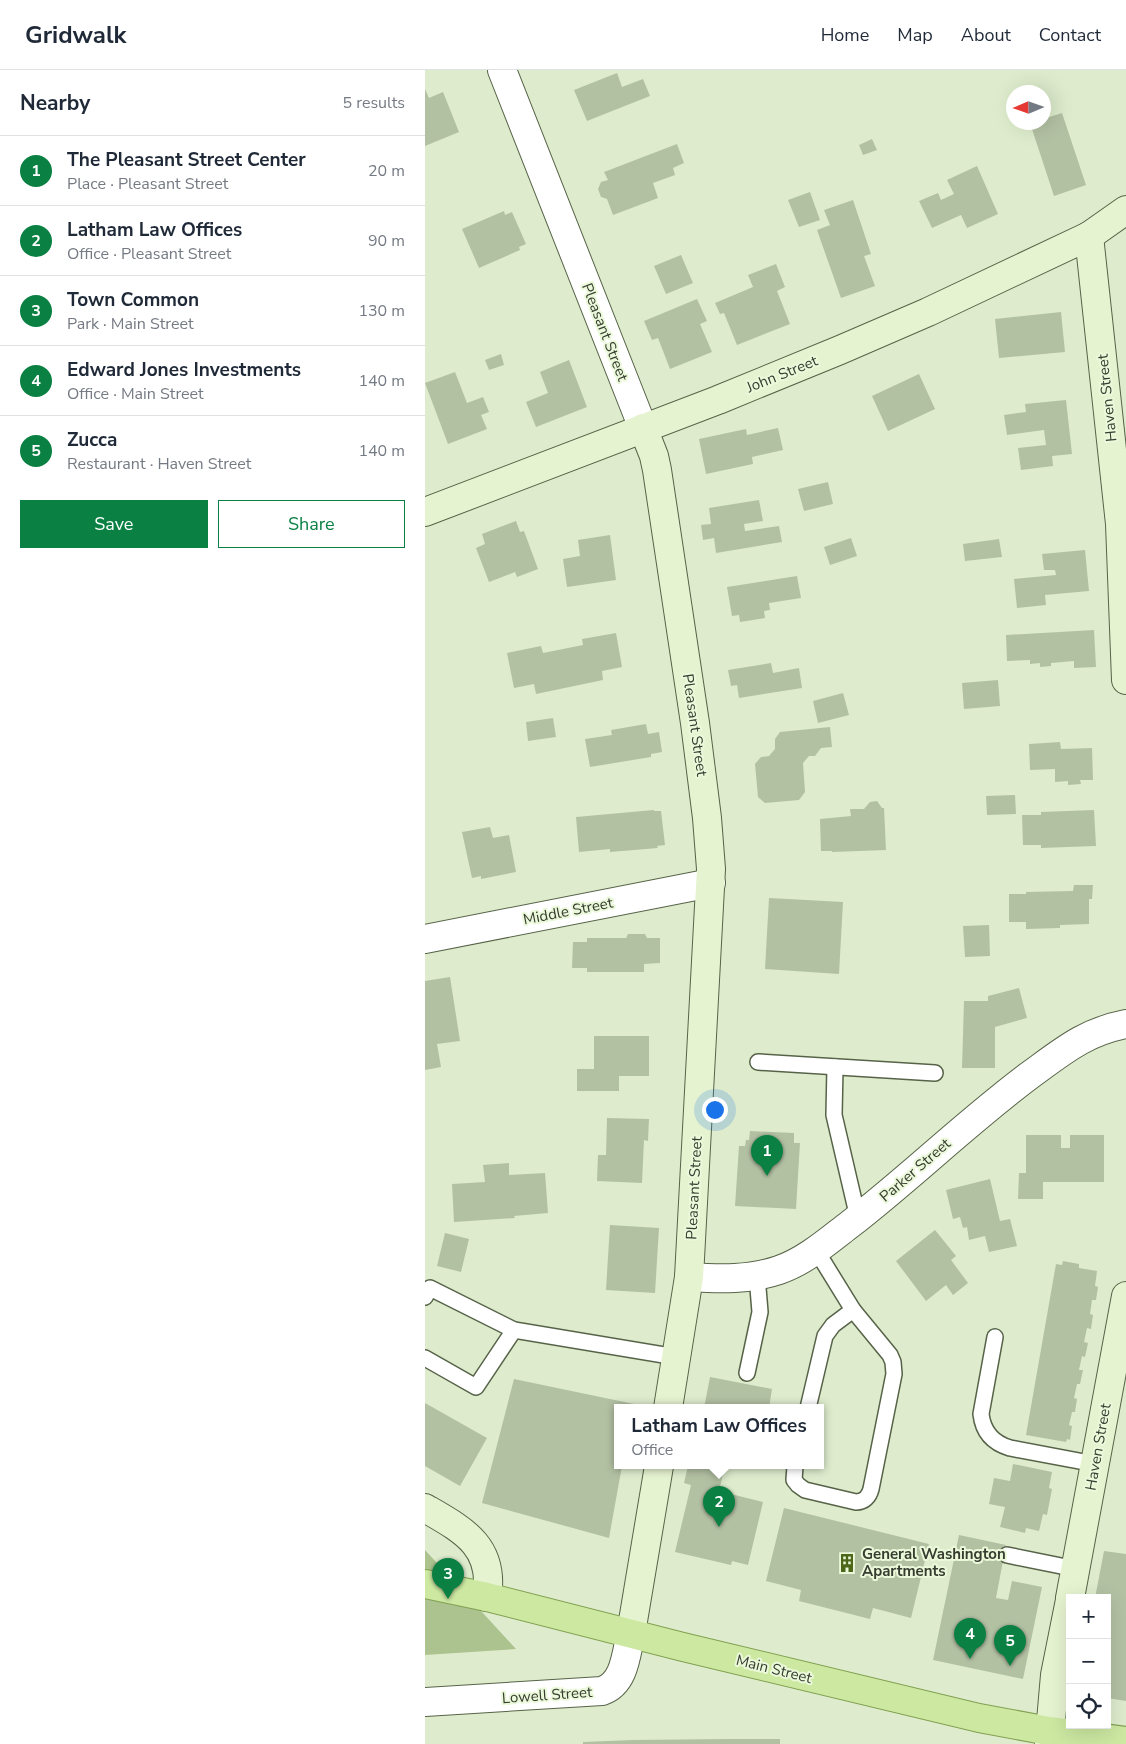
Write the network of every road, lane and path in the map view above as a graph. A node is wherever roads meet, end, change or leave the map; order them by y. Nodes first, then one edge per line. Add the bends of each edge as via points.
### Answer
1 (503, 70) edge
2 (1126, 210) edge
3 (1089, 236) junction
4 (643, 428) junction
5 (425, 512) edge
6 (1126, 662) edge
7 (1126, 680) edge
8 (711, 883) junction
9 (425, 939) edge
10 (1126, 1024) edge
11 (758, 1062) dead end
12 (835, 1066) junction
13 (935, 1073) dead end
14 (858, 1218) junction
15 (816, 1250) junction
16 (757, 1276) junction
17 (689, 1277) junction
18 (427, 1290) edge
19 (1126, 1296) edge
20 (853, 1310) junction
21 (514, 1330) junction
22 (995, 1337) dead end
23 (677, 1357) junction
24 (425, 1358) edge
25 (747, 1373) dead end
26 (669, 1404) edge
27 (809, 1404) edge
28 (1095, 1464) junction
29 (658, 1469) edge
30 (795, 1469) edge
31 (425, 1508) edge
32 (1007, 1555) dead end
33 (1076, 1569) junction
34 (425, 1584) edge
35 (1071, 1594) edge
36 (487, 1597) junction
37 (1066, 1619) edge
38 (631, 1633) junction
39 (425, 1702) edge
40 (1049, 1738) edge
41 (1126, 1741) edge

1 - 4 street, Pleasant Street
2 - 3 street, John Street
3 - 4 street, John Street via 928,312
3 - 6 street, Haven Street via 1120,524
4 - 5 street, John Street
4 - 8 street, Pleasant Street via 656,463 693,703 710,844
6 - 7 street, Haven Street
8 - 9 street, Middle Street
8 - 17 street, Pleasant Street
10 - 14 street, Parker Street via 1094,1033 1074,1043 967,1125
11 - 12 lane
12 - 13 lane
12 - 14 lane via 834,1115
14 - 15 street, Parker Street
15 - 16 street, Parker Street via 789,1267
15 - 20 lane
16 - 17 street, Parker Street via 731,1279
16 - 25 lane via 760,1312
17 - 23 street, Pleasant Street
18 - 21 lane
19 - 28 street, Haven Street
20 - 27 lane via 833,1325 825,1336
20 - 30 lane via 891,1355 894,1366 871,1492 867,1498 855,1502 805,1490 795,1480
21 - 23 lane
21 - 24 lane via 476,1387
22 - 28 lane via 981,1414 987,1433 997,1443 1010,1448
23 - 26 street, Pleasant Street
28 - 33 street, Haven Street
29 - 38 street
31 - 36 street via 464,1531 478,1547 487,1571
32 - 33 lane
33 - 35 street, Haven Street
34 - 36 main road, Main Street
36 - 38 main road, Main Street
37 - 40 street, Haven Street via 1055,1675
38 - 39 street, Lowell Street via 620,1674 616,1682 605,1690
38 - 40 main road, Main Street
40 - 41 main road, Main Street

